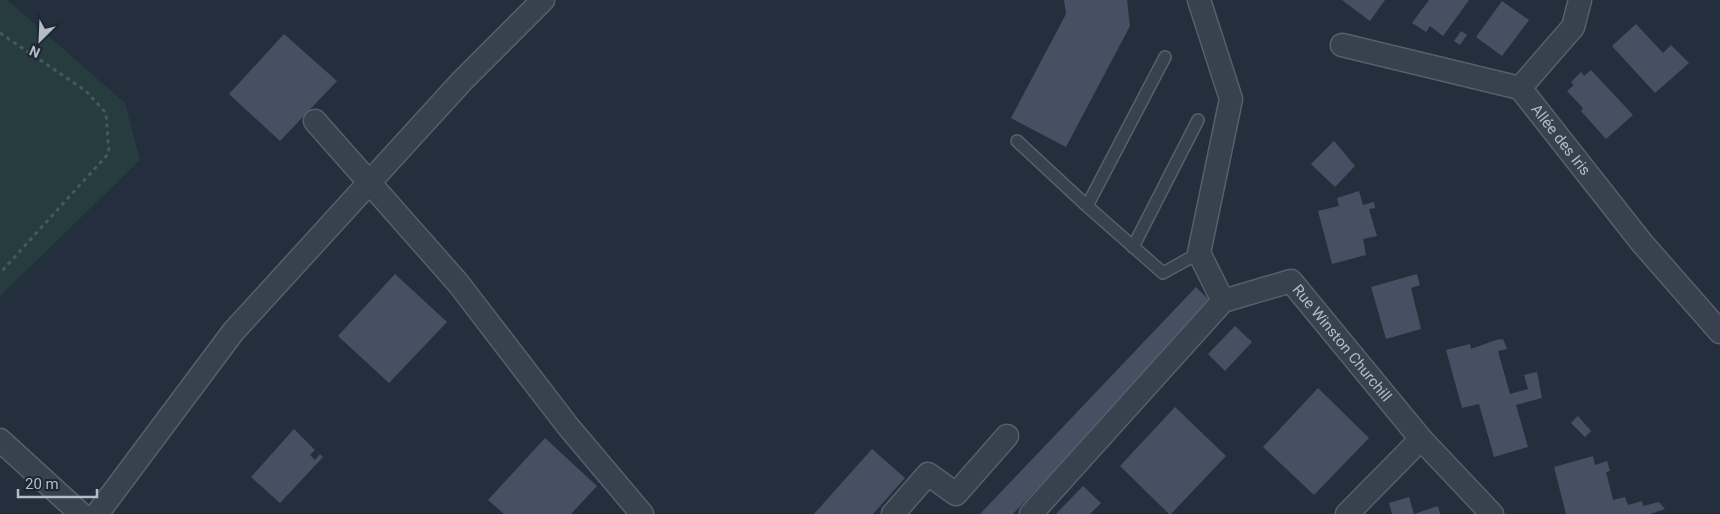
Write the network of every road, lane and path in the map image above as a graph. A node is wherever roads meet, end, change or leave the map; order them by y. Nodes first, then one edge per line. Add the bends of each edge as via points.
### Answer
1 (543, 0) edge
2 (1199, 0) edge
3 (1580, 0) edge
4 (0, 33) edge
5 (1342, 45) dead end
6 (1165, 56) dead end
7 (1520, 88) junction
8 (1198, 120) dead end
9 (315, 121) dead end
10 (1017, 141) dead end
11 (369, 182) junction
12 (1087, 206) junction
13 (1134, 247) junction
14 (1199, 253) junction
15 (0, 273) edge
16 (1223, 301) junction
17 (1720, 332) edge
18 (1007, 436) dead end
19 (1421, 439) junction
20 (0, 440) edge
21 (81, 514) edge
22 (97, 514) edge
23 (642, 514) edge
24 (893, 514) edge
25 (1031, 514) edge
26 (1347, 514) edge
27 (1492, 514) edge

1 - 11 street via 462,81
2 - 14 street via 1232,99
3 - 7 street via 1573,27
4 - 15 path via 86,91 106,113 109,153
5 - 7 street
6 - 12 lane
7 - 17 street, Allée des Iris via 1642,243
8 - 13 lane
9 - 11 street
10 - 12 lane
11 - 22 street via 233,332
11 - 23 street via 458,283 567,426
12 - 13 lane
13 - 14 lane via 1163,273
14 - 16 street
16 - 19 street, Rue Winston Churchill via 1291,281
16 - 25 street
18 - 24 street via 956,494 928,474
19 - 26 street
19 - 27 street, Rue Winston Churchill
20 - 21 street

